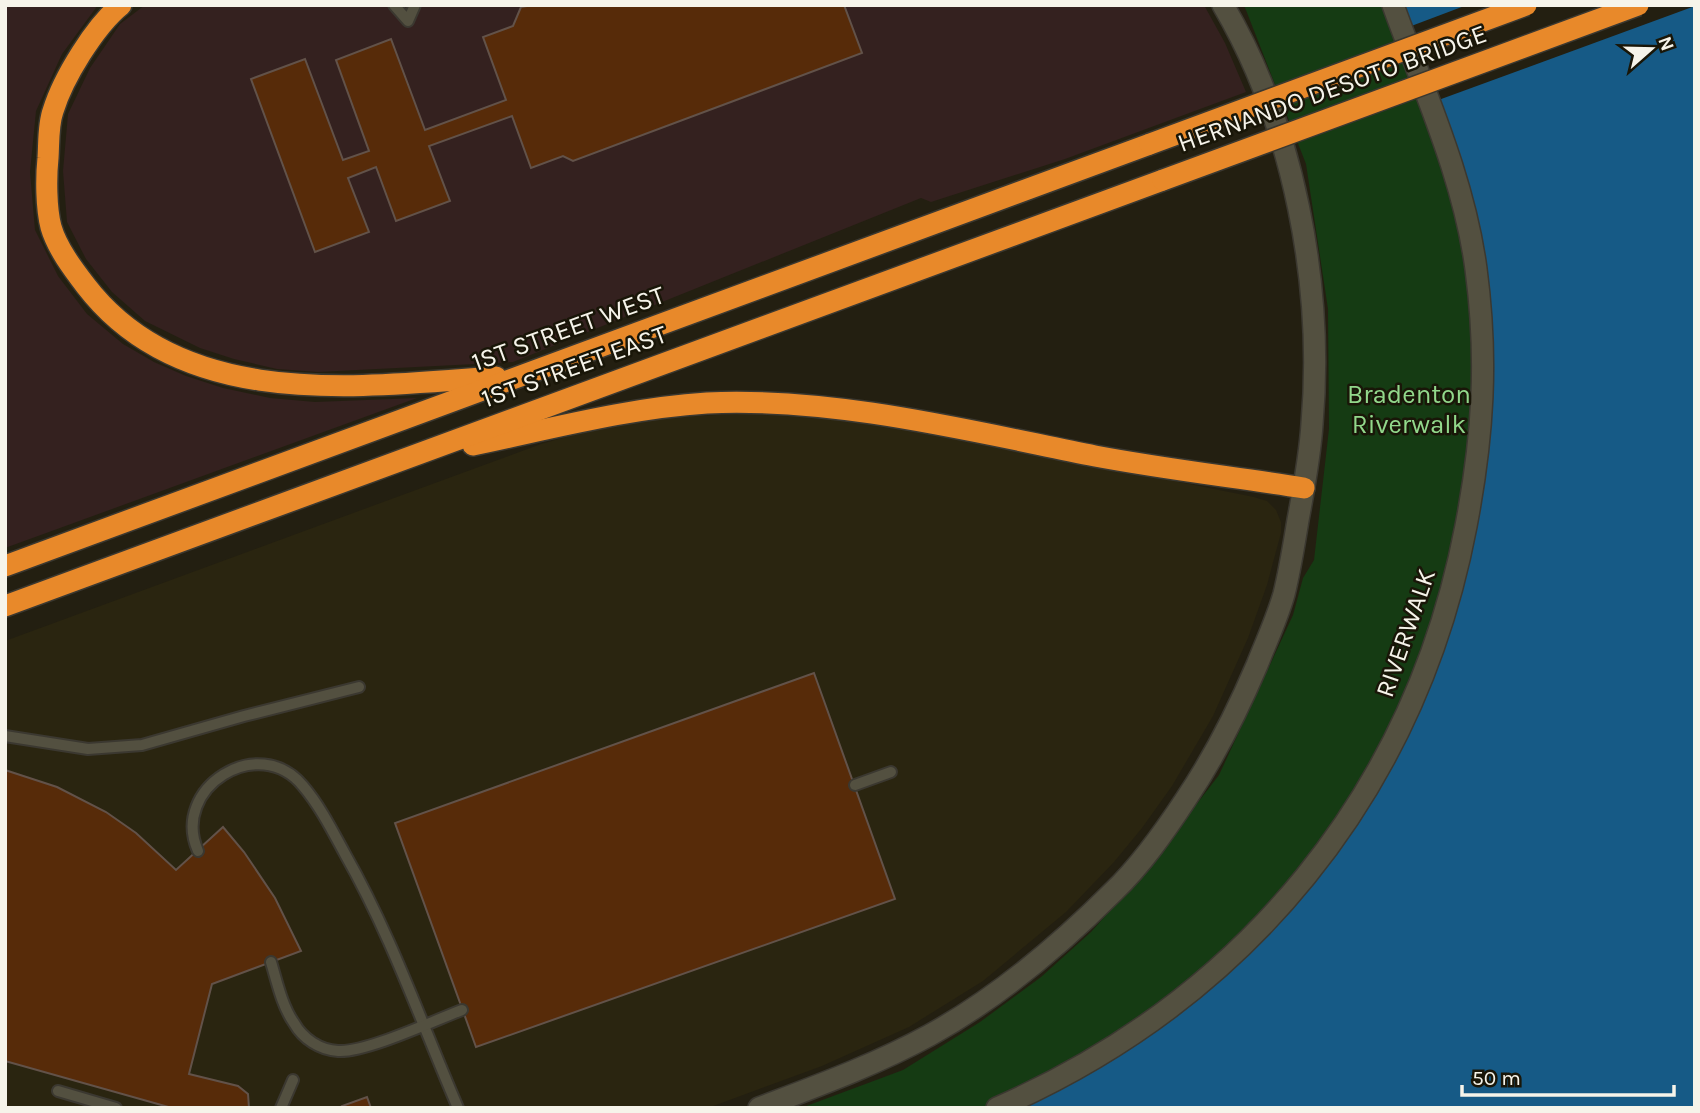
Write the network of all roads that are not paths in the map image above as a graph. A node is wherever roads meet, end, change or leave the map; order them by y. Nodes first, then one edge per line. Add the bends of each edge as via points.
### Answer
1 (121, 5) edge
2 (394, 5) edge
3 (415, 5) edge
4 (1223, 5) edge
5 (1393, 5) edge
6 (1526, 5) edge
7 (1638, 5) edge
8 (1150, 144) joint
9 (1163, 180) joint
10 (519, 376) junction
11 (405, 458) junction
12 (1304, 488) junction
13 (5, 566) edge
14 (5, 606) edge
15 (359, 687) dead end
16 (5, 736) edge
17 (891, 772) dead end
18 (855, 785) dead end
19 (198, 850) dead end
20 (271, 962) dead end
21 (462, 1010) dead end
22 (423, 1025) junction
23 (293, 1080) dead end
24 (58, 1091) dead end
25 (116, 1108) edge
26 (281, 1108) edge
27 (458, 1108) edge
28 (758, 1108) edge
29 (997, 1108) edge

1 - 10 highway via 108,15 76,62 52,112 46,172 51,227 71,267 99,302 135,334 163,349 228,373 272,383 368,386
2 - 3 lane via 408,21
4 - 12 street via 1278,129 1300,218 1314,367
5 - 29 street, RIVERWALK via 1458,188 1481,309 1481,437 1457,571 1433,653 1366,792 1301,883 1263,925 1209,976 1139,1031 1058,1079
6 - 8 highway, HERNANDO DESOTO BRIDGE, bridge
7 - 9 highway, HERNANDO DESOTO BRIDGE, bridge
8 - 10 highway, 1ST STREET WEST
9 - 11 highway, 1ST STREET EAST
10 - 13 highway, 1ST STREET WEST
11 - 12 highway via 667,407 756,403 889,415 1100,457
11 - 14 highway, 1ST STREET EAST
12 - 28 street via 1284,594 1239,708 1169,825 1116,889 1020,974 948,1024 839,1078
15 - 16 lane via 142,745 80,748
17 - 18 lane
19 - 22 lane via 192,828 195,807 225,771 262,764 300,782 355,872
20 - 22 lane via 294,1024 319,1046 353,1050
21 - 22 lane
22 - 27 lane
23 - 26 lane
24 - 25 lane

